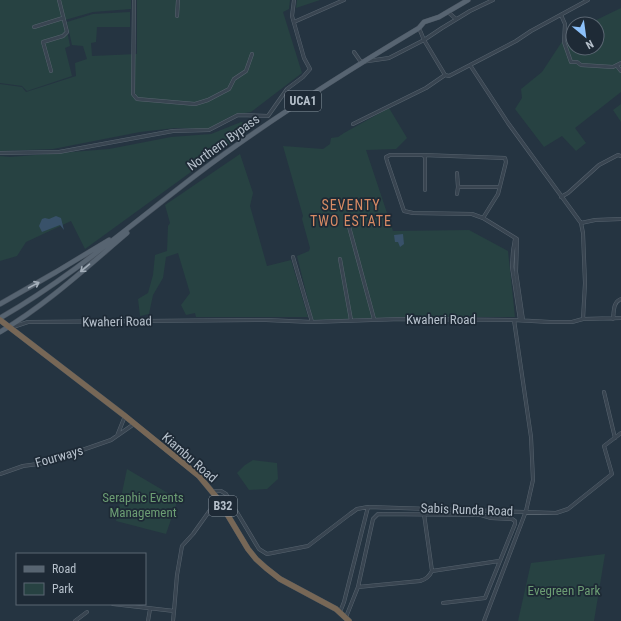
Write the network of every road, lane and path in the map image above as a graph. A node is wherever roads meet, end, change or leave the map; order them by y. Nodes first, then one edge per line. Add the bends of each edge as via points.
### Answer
1 (59, 0) edge
2 (134, 0) edge
3 (178, 0) edge
4 (294, 0) edge
5 (344, 0) edge
6 (468, 0) edge
7 (493, 0) edge
8 (588, 0) edge
9 (448, 12) junction
10 (561, 15) junction
11 (177, 16) dead end
12 (63, 18) junction
13 (456, 20) junction
14 (294, 22) junction
15 (34, 27) dead end
16 (419, 28) junction
17 (424, 40) junction
18 (354, 52) dead end
19 (252, 54) dead end
20 (361, 62) junction
21 (621, 63) edge
22 (470, 65) junction
23 (617, 66) junction
24 (50, 70) dead end
25 (621, 71) edge
26 (445, 75) junction
27 (268, 116) junction
28 (271, 122) junction
29 (353, 124) dead end
30 (0, 154) edge
31 (423, 155) junction
32 (621, 156) edge
33 (457, 173) dead end
34 (458, 187) junction
35 (500, 187) junction
36 (425, 190) dead end
37 (457, 194) dead end
38 (561, 197) junction
39 (145, 215) junction
40 (484, 218) junction
41 (621, 219) edge
42 (348, 223) dead end
43 (581, 223) junction
44 (122, 233) junction
45 (293, 257) dead end
46 (340, 259) dead end
47 (621, 299) edge
48 (0, 304) edge
49 (621, 318) edge
50 (0, 319) edge
51 (374, 319) junction
52 (583, 319) junction
53 (613, 319) junction
54 (351, 320) junction
55 (514, 320) junction
56 (521, 320) junction
57 (312, 322) junction
58 (9, 327) junction
59 (0, 332) edge
60 (604, 392) dead end
61 (125, 416) junction
62 (134, 424) junction
63 (621, 433) edge
64 (117, 436) junction
65 (615, 438) junction
66 (0, 474) edge
67 (213, 491) junction
68 (218, 499) junction
69 (368, 506) junction
70 (526, 511) junction
71 (424, 514) junction
72 (238, 515) junction
73 (230, 519) junction
74 (499, 562) junction
75 (432, 571) junction
76 (358, 587) junction
77 (443, 603) dead end
78 (120, 605) edge
79 (150, 609) junction
80 (87, 612) dead end
81 (174, 612) junction
82 (340, 612) junction
83 (348, 619) edge
84 (75, 621) edge
85 (148, 621) edge
86 (173, 621) edge
87 (484, 621) edge

1 - 12 street
2 - 19 street via 136,99 196,104 208,100 229,89 234,79 246,71
3 - 11 street
4 - 14 street
5 - 14 street
6 - 9 main road, Northern Bypass / UCA1
7 - 13 street
8 - 10 street
9 - 13 street
9 - 16 main road, Northern Bypass / UCA1 via 424,22
10 - 22 street
10 - 23 street via 565,24 564,42 571,62 581,65
12 - 15 street
12 - 24 street via 66,34 43,42
13 - 17 street
14 - 27 street via 304,58 310,69 287,89
16 - 17 street
16 - 20 main road, Northern Bypass / UCA1
17 - 20 street via 389,58
17 - 26 street
18 - 20 street
20 - 28 main road, Northern Bypass / UCA1
21 - 23 street
22 - 26 street via 451,75
22 - 38 street
23 - 25 street
26 - 29 street via 426,88
27 - 28 street
27 - 30 street via 238,115 209,130 174,131 59,152
28 - 39 main road, Northern Bypass / UCA1
31 - 35 street via 504,157 506,162
31 - 36 street
31 - 40 street via 390,155 386,158 404,210 472,214
32 - 38 street via 618,155 599,165
33 - 34 street
34 - 35 street
34 - 37 street
35 - 40 street
38 - 43 street
39 - 44 main road, Northern Bypass / UCA1
39 -> 58 main road via 66,284
40 - 56 street via 517,239 514,267
41 - 43 street
42 - 51 street
43 - 52 street via 585,284
48 -> 44 main road
44 - 50 main road, Northern Bypass / UCA1
45 - 57 street
46 - 54 street
47 - 53 street via 615,304
49 - 53 street, Kwaheri Road
50 - 58 highway, Kiambu Road / B32
51 - 54 street, Kwaheri Road
51 - 55 street, Kwaheri Road
52 - 53 street, Kwaheri Road
52 - 56 street, Kwaheri Road via 572,322
54 - 57 street, Kwaheri Road
55 - 56 street, Kwaheri Road
55 - 70 street via 533,462 533,480
57 - 58 street, Kwaheri Road via 28,322
58 - 59 main road
58 - 61 highway, Kiambu Road / B32
60 - 65 street
61 - 62 highway, Kiambu Road / B32
61 - 64 street
62 - 64 street, Fourways
62 - 67 highway, Kiambu Road / B32 via 199,476
63 - 65 street, Sabis Runda Road
64 - 66 street, Fourways via 45,463 24,466
65 - 70 street, Sabis Runda Road via 604,446 612,474 563,511
67 - 68 highway, Kiambu Road / B32
67 - 72 street via 226,494
68 - 73 highway, Kiambu Road / B32
68 - 81 street via 182,546
69 - 70 street, Sabis Runda Road
69 - 72 street via 357,509 308,546 267,554 259,549
69 - 82 street
70 - 87 street
71 - 74 street via 481,515 514,520 515,524
71 - 75 street
71 - 76 street via 383,513 374,516
72 - 73 street
73 - 82 highway, Kiambu Road / B32 via 248,549 266,568 280,579
74 - 75 street
74 - 77 street via 484,599
75 - 76 street via 424,580
76 - 83 street
78 - 79 street
79 - 81 street
79 - 85 street
80 - 84 street
81 - 86 street
82 - 83 highway, Kiambu Road / B32

